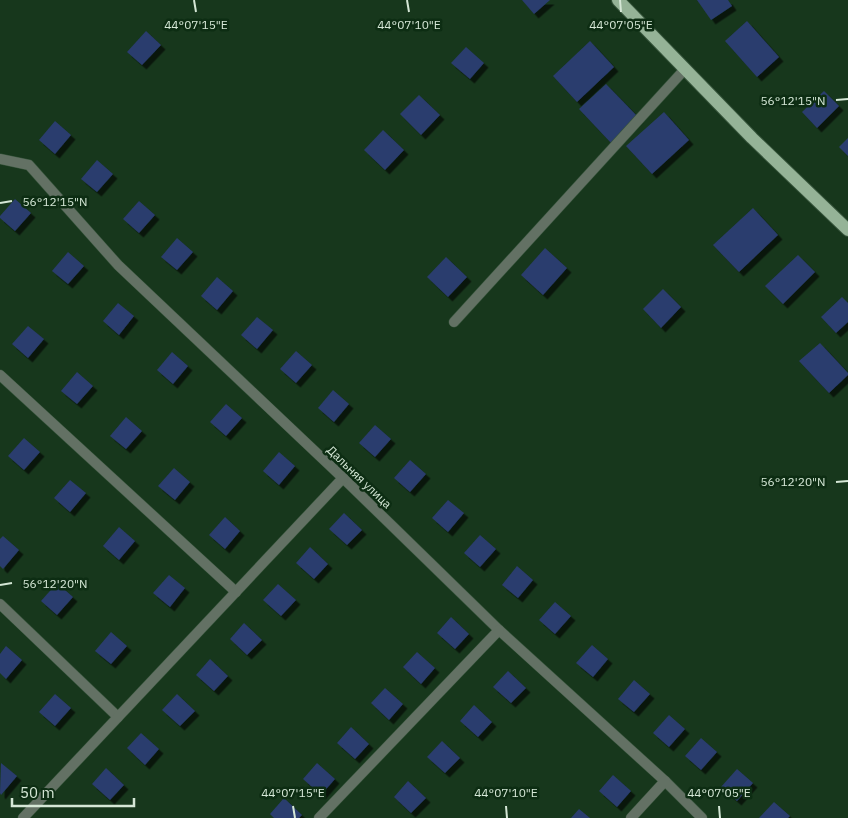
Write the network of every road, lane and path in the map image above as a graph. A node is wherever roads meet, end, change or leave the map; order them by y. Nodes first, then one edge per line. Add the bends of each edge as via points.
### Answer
1 (618, 0) edge
2 (685, 70) junction
3 (0, 159) edge
4 (848, 230) edge
5 (454, 322) dead end
6 (0, 374) edge
7 (343, 478) junction
8 (236, 592) junction
9 (0, 604) edge
10 (499, 630) junction
11 (118, 717) junction
12 (665, 781) junction
13 (23, 818) edge
14 (319, 818) edge
15 (631, 818) edge
16 (702, 818) edge

1 - 2 main road
2 - 4 main road
2 - 5 street
3 - 7 street, Дальняя улица via 29,165 118,265
6 - 8 street
7 - 8 street
7 - 10 street, Дальняя улица
8 - 11 street
9 - 11 street
10 - 12 street, Дальняя улица
10 - 14 street
11 - 13 street
12 - 15 street
12 - 16 street, Дальняя улица

